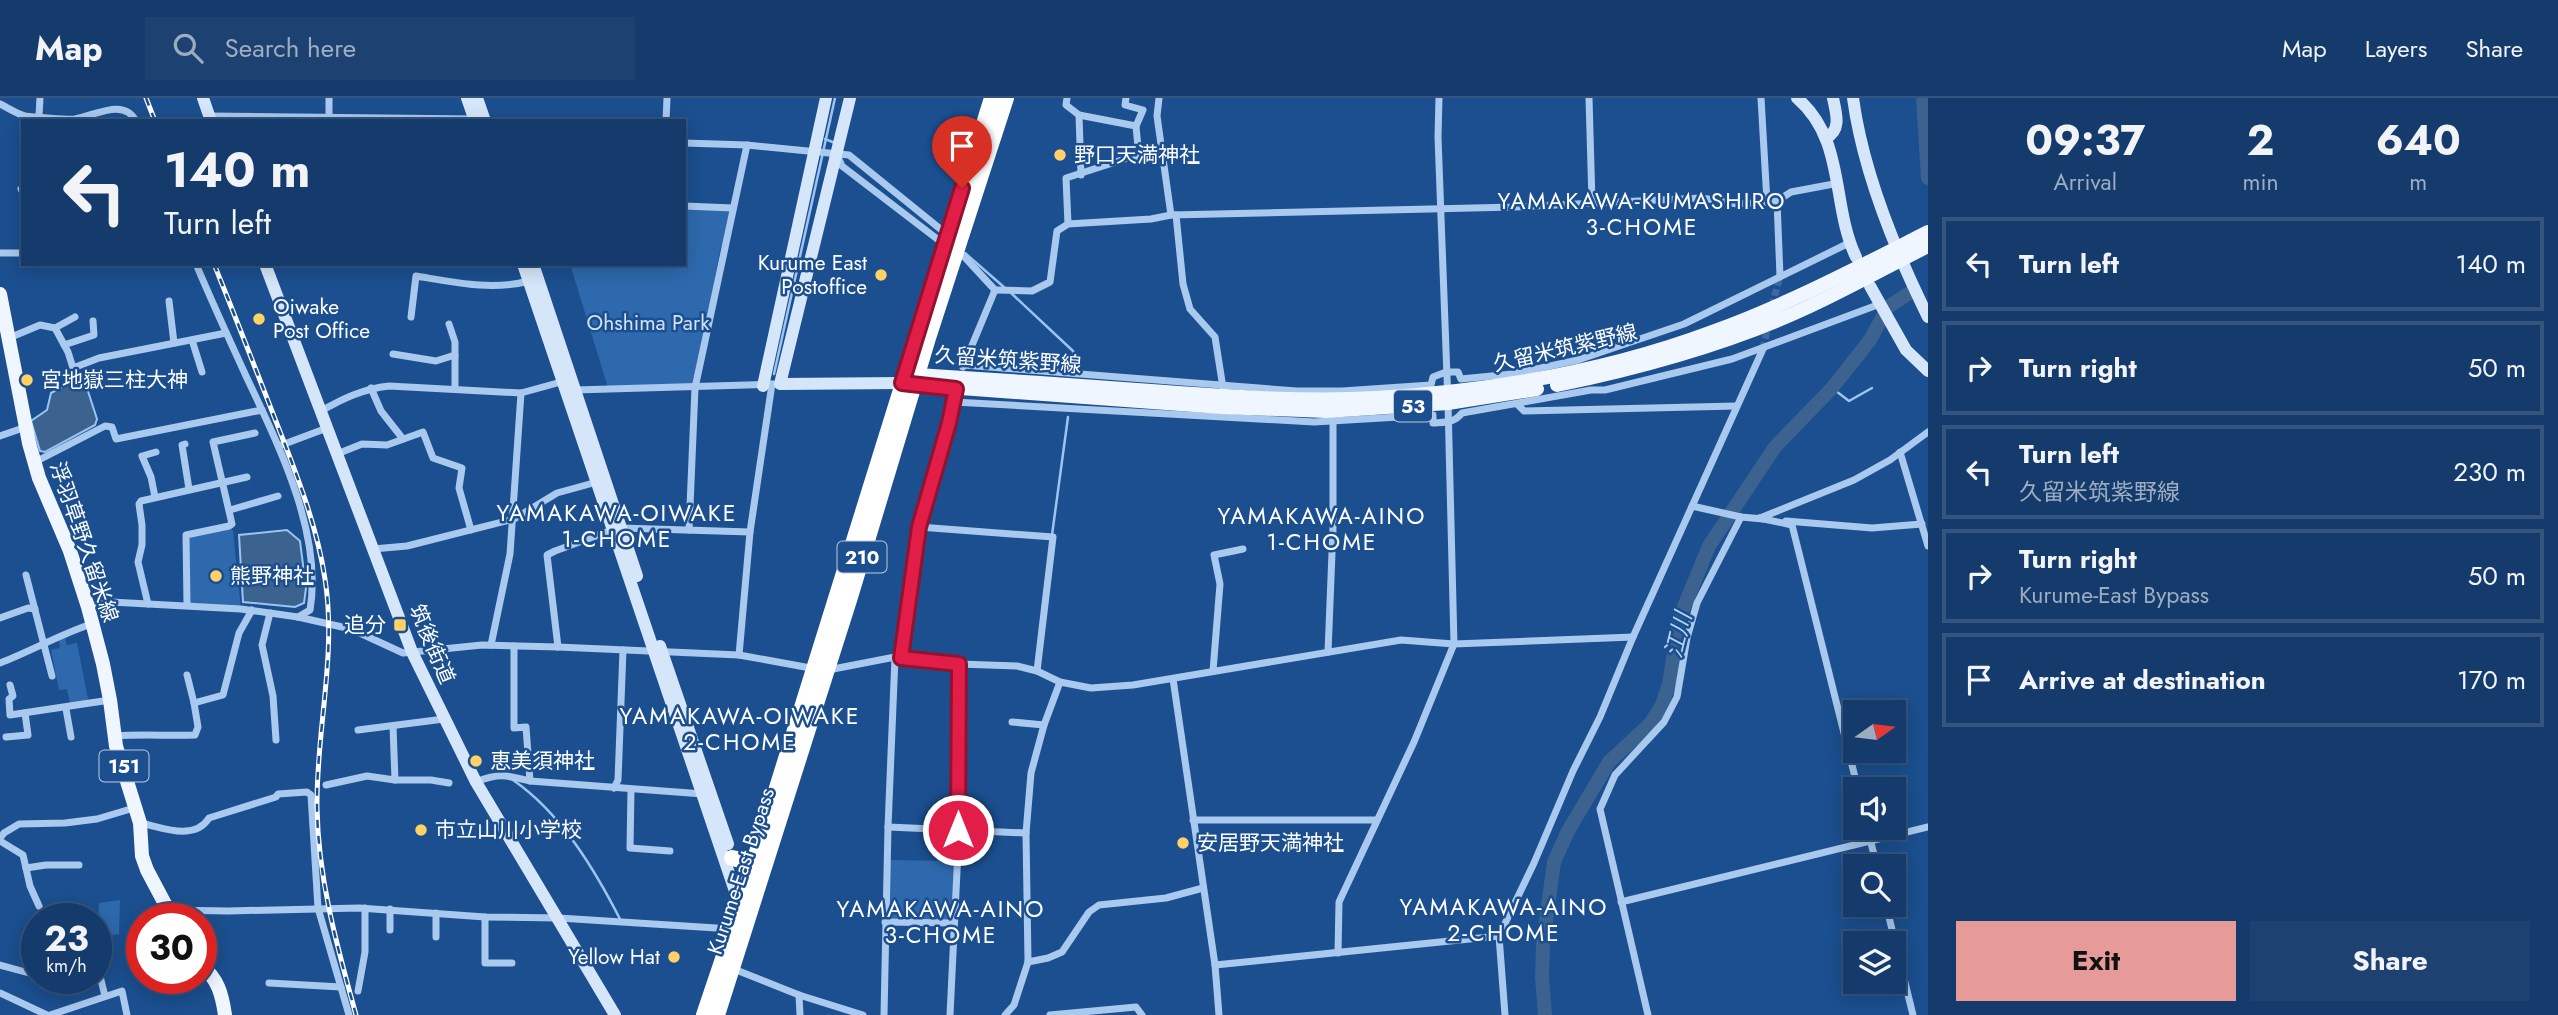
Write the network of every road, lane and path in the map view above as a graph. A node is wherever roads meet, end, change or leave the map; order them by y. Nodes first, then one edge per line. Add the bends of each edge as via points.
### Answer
1 (40, 98) edge
2 (127, 98) edge
3 (203, 98) edge
4 (329, 98) edge
5 (467, 98) edge
6 (477, 98) edge
7 (667, 98) edge
8 (826, 98) edge
9 (850, 98) edge
10 (992, 98) edge
11 (1006, 98) edge
12 (1067, 98) edge
13 (1126, 98) edge
14 (1159, 98) edge
15 (1438, 98) edge
16 (1589, 98) edge
17 (1761, 98) edge
18 (1797, 98) edge
19 (1833, 98) edge
20 (1853, 98) edge
21 (0, 104) edge
22 (131, 109) junction
23 (1079, 115) junction
24 (39, 116) junction
25 (329, 117) junction
26 (27, 118) edge
27 (210, 118) edge
28 (135, 119) edge
29 (428, 119) edge
30 (478, 119) edge
31 (478, 119) edge
32 (666, 119) edge
33 (1136, 126) junction
34 (1826, 138) junction
35 (686, 143) edge
36 (747, 145) junction
37 (813, 150) junction
38 (837, 154) junction
39 (1162, 157) junction
40 (1139, 158) junction
41 (1081, 175) junction
42 (1839, 183) junction
43 (1777, 201) junction
44 (1592, 202) junction
45 (1767, 202) junction
46 (686, 205) edge
47 (1441, 207) junction
48 (733, 208) junction
49 (1173, 215) junction
50 (1068, 223) junction
51 (1928, 232) edge
52 (950, 243) junction
53 (1849, 243) junction
54 (1928, 246) edge
55 (1904, 251) junction
56 (0, 253) edge
57 (21, 253) edge
58 (1856, 257) dead end
59 (196, 266) edge
60 (266, 266) edge
61 (524, 266) edge
62 (534, 266) edge
63 (1780, 276) junction
64 (529, 281) junction
65 (1870, 286) dead end
66 (995, 290) junction
67 (0, 294) edge
68 (169, 301) dead end
69 (1883, 310) junction
70 (75, 317) dead end
71 (411, 317) dead end
72 (1928, 317) edge
73 (93, 321) dead end
74 (449, 324) dead end
75 (55, 328) junction
76 (226, 333) junction
77 (192, 340) junction
78 (5, 343) edge
79 (174, 343) junction
80 (64, 345) junction
81 (1763, 349) junction
82 (393, 354) dead end
83 (455, 355) junction
84 (1928, 371) edge
85 (202, 372) dead end
86 (1446, 372) junction
87 (911, 381) junction
88 (561, 382) junction
89 (958, 384) junction
90 (772, 385) junction
91 (370, 388) junction
92 (695, 388) junction
93 (456, 389) junction
94 (576, 391) junction
95 (521, 393) junction
96 (1448, 397) junction
97 (1222, 401) junction
98 (1517, 404) junction
99 (1736, 406) junction
100 (262, 410) junction
101 (321, 411) junction
102 (1333, 420) junction
103 (1448, 422) junction
104 (26, 427) junction
105 (327, 428) junction
106 (1928, 432) edge
107 (255, 433) dead end
108 (0, 436) edge
109 (403, 439) junction
110 (185, 444) dead end
111 (278, 446) junction
112 (156, 452) dead end
113 (1900, 452) junction
114 (337, 454) junction
115 (34, 463) junction
116 (247, 477) dead end
117 (597, 482) junction
118 (223, 483) junction
119 (189, 489) junction
120 (278, 496) dead end
121 (155, 497) junction
122 (1692, 506) junction
123 (230, 510) junction
124 (1741, 517) junction
125 (1759, 518) junction
126 (514, 519) junction
127 (1922, 524) junction
128 (919, 527) junction
129 (617, 529) junction
130 (471, 530) junction
131 (689, 530) junction
132 (750, 532) junction
133 (1928, 546) edge
134 (373, 549) junction
135 (1242, 549) dead end
136 (26, 575) dead end
137 (148, 604) junction
138 (187, 605) junction
139 (88, 607) junction
140 (35, 609) junction
141 (252, 610) junction
142 (270, 613) junction
143 (298, 617) junction
144 (0, 618) edge
145 (91, 624) junction
146 (1633, 637) junction
147 (1454, 644) junction
148 (43, 645) junction
149 (491, 645) junction
150 (514, 646) junction
151 (558, 647) junction
152 (623, 650) junction
153 (658, 651) junction
154 (412, 652) junction
155 (1328, 653) junction
156 (739, 655) junction
157 (898, 658) junction
158 (0, 663) edge
159 (959, 664) junction
160 (820, 670) junction
161 (1037, 671) junction
162 (1213, 671) junction
163 (187, 674) dead end
164 (52, 676) dead end
165 (1173, 679) junction
166 (1060, 682) junction
167 (10, 685) dead end
168 (110, 701) junction
169 (194, 703) junction
170 (66, 709) junction
171 (25, 713) junction
172 (444, 719) junction
173 (1012, 722) dead end
174 (1044, 725) junction
175 (393, 726) junction
176 (358, 730) dead end
177 (114, 736) junction
178 (6, 737) dead end
179 (72, 737) dead end
180 (276, 740) dead end
181 (1854, 777) edge
182 (395, 779) junction
183 (530, 781) junction
184 (476, 782) junction
185 (449, 783) dead end
186 (326, 785) dead end
187 (614, 788) junction
188 (631, 789) junction
189 (706, 794) junction
190 (134, 808) junction
191 (1193, 820) junction
192 (1377, 820) junction
193 (140, 823) junction
194 (888, 827) junction
195 (1928, 827) edge
196 (958, 830) junction
197 (1026, 833) junction
198 (0, 839) edge
199 (1870, 841) junction
200 (670, 851) dead end
201 (1874, 854) edge
202 (756, 856) junction
203 (732, 858) junction
204 (79, 865) dead end
205 (26, 868) junction
206 (1203, 888) junction
207 (1621, 902) junction
208 (38, 903) edge
209 (165, 903) edge
210 (747, 903) junction
211 (318, 908) junction
212 (365, 908) junction
213 (390, 909) junction
214 (217, 912) edge
215 (436, 913) junction
216 (485, 917) junction
217 (1889, 917) edge
218 (559, 918) junction
219 (885, 922) junction
220 (954, 923) junction
221 (733, 929) junction
222 (390, 930) dead end
223 (1499, 936) junction
224 (436, 937) dead end
225 (1338, 953) junction
226 (512, 962) dead end
227 (1028, 962) junction
228 (0, 965) edge
229 (1214, 965) junction
230 (726, 967) junction
231 (21, 971) edge
232 (217, 983) edge
233 (270, 983) dead end
234 (341, 987) junction
235 (358, 990) dead end
236 (0, 993) edge
237 (799, 995) junction
238 (105, 996) joint
239 (51, 1015) edge
240 (127, 1015) edge
241 (225, 1015) edge
242 (349, 1015) edge
243 (615, 1015) edge
244 (704, 1015) edge
245 (717, 1015) edge
246 (800, 1015) edge
247 (863, 1015) edge
248 (884, 1015) edge
249 (950, 1015) edge
250 (1005, 1015) edge
251 (1050, 1015) edge
252 (1142, 1015) edge
253 (1219, 1015) edge
254 (1505, 1015) edge
255 (1648, 1015) edge
256 (1913, 1015) edge

1 - 24 street
2 - 22 street
3 - 27 street
4 - 25 street
5 - 30 street
6 - 31 street
7 - 32 street
8 - 37 street
9 - 38 street
10 - 52 highway, Kurume-East Bypass / 210
11 - 52 highway, Kurume-East Bypass / 210
12 - 23 street via 1066,105
13 - 33 street via 1125,105 1143,110
14 - 39 street
15 - 47 street
16 - 44 street
17 - 45 street
18 - 34 street via 1819,122
19 - 34 street via 1836,128
20 - 55 street via 1867,162
21 - 26 street
22 - 24 street via 115,105 75,119
22 - 28 street
23 - 33 street
23 - 41 street
24 - 26 street
25 - 27 street
25 - 29 street
33 - 40 street
34 - 42 street
35 - 36 street
36 - 37 street
36 - 48 street
37 - 38 street
37 - 90 street
38 - 52 street via 842,166
38 - 52 street via 849,155
38 - 90 street
39 - 40 street
39 - 49 street
40 - 41 street
41 - 50 street via 1066,178
42 - 43 street via 1791,192
42 - 53 street
43 - 45 street
43 - 63 street
44 - 45 street via 1702,198 1737,204
44 - 47 street
46 - 48 street
47 - 49 street
47 - 86 street
48 - 92 street
49 - 50 street
49 - 97 street via 1190,309 1215,337
50 - 66 street via 1057,231 1050,282 1032,291
51 - 55 main road, 久留米筑紫野線 / 53
52 - 66 street
52 - 87 highway, Kurume-East Bypass / 210
53 - 58 street
53 - 63 street
54 - 55 main road, 久留米筑紫野線 / 53
55 - 72 street
55 - 96 main road, 久留米筑紫野線 / 53 via 1806,308 1665,358 1542,388
56 - 57 street
59 - 76 street
60 - 101 street, 筑後街道
61 - 64 street
62 - 94 street
63 - 86 street via 1684,324 1578,360 1461,379 1458,372
64 - 71 street via 509,287 416,276
64 - 88 street
65 - 69 street
66 - 89 street
67 - 78 main road, 浮羽草野久留米線 / 151
68 - 79 street
69 - 81 street
69 - 84 street via 1906,350
70 - 75 street
73 - 80 street via 94,335
74 - 83 street
75 - 78 street via 40,325
75 - 80 street
76 - 77 street
76 - 100 street
77 - 79 street
77 - 85 street
78 - 104 main road, 浮羽草野久留米線 / 151
79 - 80 street via 73,368
81 - 98 street via 1605,390
81 - 99 street
82 - 83 street via 436,361
83 - 93 street
86 - 96 street
86 - 97 street via 1433,377 1432,385 1297,391
87 - 89 main road, 久留米筑紫野線 / 53
87 - 90 street
87 - 160 highway, Kurume-East Bypass / 210
88 - 94 street
88 - 95 street
88 - 117 street
89 - 97 main road, 久留米筑紫野線 / 53
89 - 97 street
89 - 128 street
90 - 92 street
90 - 132 street
91 - 93 street
91 - 101 street
91 - 109 street
92 - 94 street
92 - 131 street
93 - 95 street
94 - 129 street
95 - 126 street
96 - 97 main road, 久留米筑紫野線 / 53 via 1326,411
96 - 103 street
97 - 102 street via 1314,422
98 - 99 street via 1524,411
98 - 103 street via 1462,413
99 - 122 street
100 - 111 street
100 - 115 street via 116,439 111,427 105,426
101 - 105 street, 筑後街道
102 - 103 street via 1433,415 1433,423
102 - 155 street
103 - 147 street
104 - 108 street
104 - 115 main road, 浮羽草野久留米線 / 151
105 - 111 street
105 - 114 street, 筑後街道
106 - 113 street
107 - 118 street via 213,442
109 - 114 street via 387,445 362,444
109 - 130 street via 423,432 433,457 462,468 459,488
110 - 119 street
111 - 143 street via 300,506 314,587 310,610
112 - 121 street via 142,456
113 - 125 street via 1854,480
113 - 127 street
114 - 134 street, 筑後街道
115 - 139 main road, 浮羽草野久留米線 / 151
116 - 118 street
117 - 126 street via 557,493
117 - 129 street
118 - 119 street
118 - 123 street
119 - 121 street
120 - 123 street
121 - 137 street via 139,505 138,562
122 - 124 street
122 - 146 street
123 - 138 street via 229,526 186,535
124 - 125 street
124 - 207 street via 1697,603 1677,697 1664,722 1615,775 1604,796 1600,809
125 - 127 street via 1872,528
125 - 181 street via 1792,525
126 - 130 street
126 - 149 street
127 - 133 street
128 - 157 street
128 - 161 street via 1053,537
129 - 131 street
129 - 151 street via 548,555
129 - 153 street
130 - 134 street via 407,546
131 - 132 street
132 - 156 street
134 - 154 street, 筑後街道
135 - 162 street via 1214,555 1220,584
136 - 140 street
137 - 138 street
137 - 139 street
138 - 141 street
139 - 145 main road, 浮羽草野久留米線 / 151
140 - 144 street
140 - 148 street
141 - 142 street
141 - 169 street via 239,633 223,695
142 - 143 street
142 - 180 street via 262,645
143 - 154 street via 352,629 402,653
145 - 148 street
145 - 168 main road, 浮羽草野久留米線 / 151
146 - 147 street
146 - 223 street
147 - 155 street via 1401,640
147 - 192 street
148 - 158 street
148 - 164 street
149 - 150 street
149 - 154 street
150 - 151 street
150 - 183 street via 514,727 526,727
151 - 152 street
152 - 153 street
152 - 187 street
153 - 156 street
153 - 189 street
154 - 172 street, 筑後街道
155 - 162 street
156 - 160 street
157 - 159 street
157 - 160 street
157 - 194 street
159 - 161 street
159 - 196 street
160 - 202 highway, Kurume-East Bypass / 210
160 - 210 highway, Kurume-East Bypass / 210
161 - 166 street
162 - 165 street
163 - 169 street
165 - 166 street via 1091,688
165 - 191 street
166 - 174 street
167 - 171 street via 10,715
168 - 170 street
168 - 177 main road, 浮羽草野久留米線 / 151
169 - 177 street via 195,735
170 - 171 street
170 - 179 street
171 - 178 street via 28,735
172 - 175 street
172 - 184 street, 筑後街道
173 - 174 street
174 - 197 street via 1031,773
175 - 176 street
175 - 182 street
177 - 190 main road, 浮羽草野久留米線 / 151
182 - 185 street
182 - 186 street via 367,776
183 - 184 street via 505,774
183 - 187 street
184 - 218 street, 筑後街道
187 - 188 street
188 - 189 street
188 - 200 street via 630,848
189 - 203 street
189 - 210 street
190 - 193 main road, 浮羽草野久留米線 / 151
190 - 198 street via 97,819 19,824
191 - 192 street
191 - 206 street
192 - 225 street via 1339,902
193 - 209 main road, 浮羽草野久留米線 / 151 via 142,856
193 - 211 street via 196,831 209,818 278,793 307,792 311,795
194 - 196 street
194 - 219 street
195 - 199 street
196 - 197 street
196 - 220 street
197 - 227 street
198 - 205 street via 23,855
199 - 201 street
199 - 207 street
202 - 203 highway via 745,861
202 - 210 highway, Kurume-East Bypass / 210
203 - 210 street
204 - 205 street
205 - 208 street
206 - 227 street via 1166,898 1099,905 1089,912 1062,952
206 - 229 street
207 - 255 street
210 - 221 highway, Kurume-East Bypass / 210
210 - 230 highway, Kurume-East Bypass / 210
211 - 212 street
211 - 214 street
211 - 234 street
212 - 213 street
212 - 235 street via 365,951
213 - 215 street
213 - 222 street
215 - 216 street
215 - 224 street
216 - 218 street
216 - 226 street via 485,963
217 - 256 street
218 - 221 street
218 - 243 street, 筑後街道
219 - 220 street
219 - 248 street
220 - 249 street
221 - 230 highway, Kurume-East Bypass / 210
223 - 225 street
223 - 254 street
225 - 229 street
227 - 250 street via 1014,1005
228 - 231 street
229 - 253 street
230 - 237 street
230 - 244 highway, Kurume-East Bypass / 210
230 - 245 highway, Kurume-East Bypass / 210
232 - 241 main road
233 - 234 street
234 - 242 street
236 - 239 street
237 - 246 street
237 - 247 street
238 - 239 street
238 - 240 street via 122,991
251 - 252 street via 1136,1007

